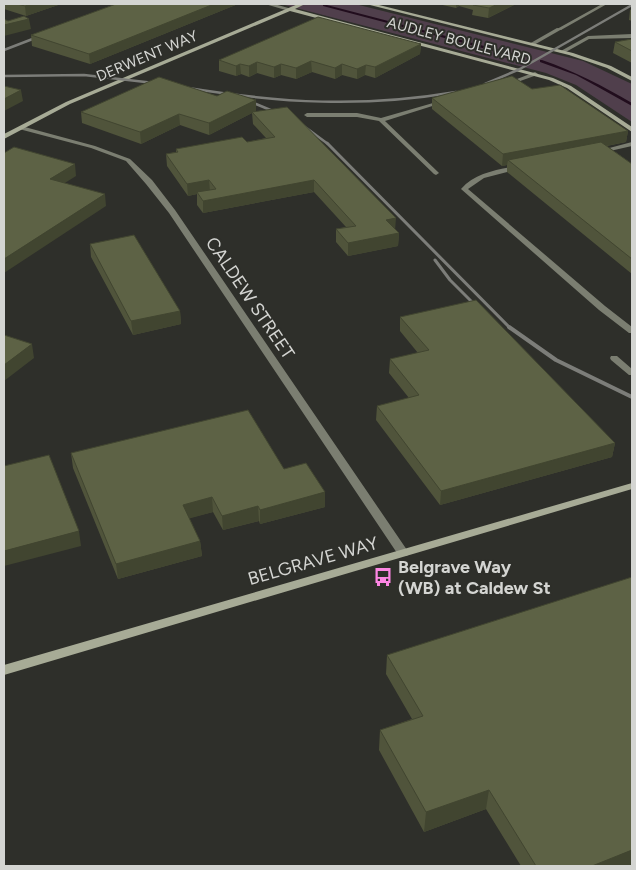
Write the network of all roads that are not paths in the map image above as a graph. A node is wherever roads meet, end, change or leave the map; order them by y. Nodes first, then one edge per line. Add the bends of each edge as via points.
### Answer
1 (268, 4) edge
2 (302, 4) edge
3 (369, 4) edge
4 (605, 4) edge
5 (289, 9) junction
6 (559, 29) joint
7 (632, 36) edge
8 (532, 44) junction
9 (562, 52) junction
10 (535, 74) junction
11 (632, 79) edge
12 (517, 81) junction
13 (524, 84) edge
14 (503, 86) edge
15 (453, 100) edge
16 (307, 115) dead end
17 (632, 118) edge
18 (381, 120) junction
19 (618, 120) junction
20 (21, 128) junction
21 (632, 130) edge
22 (4, 137) edge
23 (632, 144) edge
24 (596, 152) edge
25 (522, 167) edge
26 (436, 173) dead end
27 (632, 331) edge
28 (614, 358) dead end
29 (632, 373) edge
30 (632, 486) edge
31 (403, 553) junction
32 (4, 670) edge

1 - 5 street, AUDLEY BOULEVARD
2 - 5 street, DERWENT WAY
3 - 8 street, AUDLEY BOULEVARD
4 - 6 lane
5 - 10 street, AUDLEY BOULEVARD
5 - 20 street, DERWENT WAY via 68,103
6 - 8 street
7 - 9 lane via 588,38
8 - 9 street, AUDLEY BOULEVARD
9 - 11 street, AUDLEY BOULEVARD
10 - 12 lane
10 - 19 street, AUDLEY BOULEVARD via 569,87
12 - 13 lane
12 - 14 lane
15 - 18 lane
16 - 18 lane via 357,115
17 - 19 street
18 - 26 lane
19 - 21 street, AUDLEY BOULEVARD
20 - 22 street, DERWENT WAY
20 - 31 street, CALDEW STREET via 118,154 134,165 172,212
23 - 24 lane
25 - 27 lane via 485,175 471,181 464,189
28 - 29 lane
30 - 31 street, BELGRAVE WAY
31 - 32 street, BELGRAVE WAY

